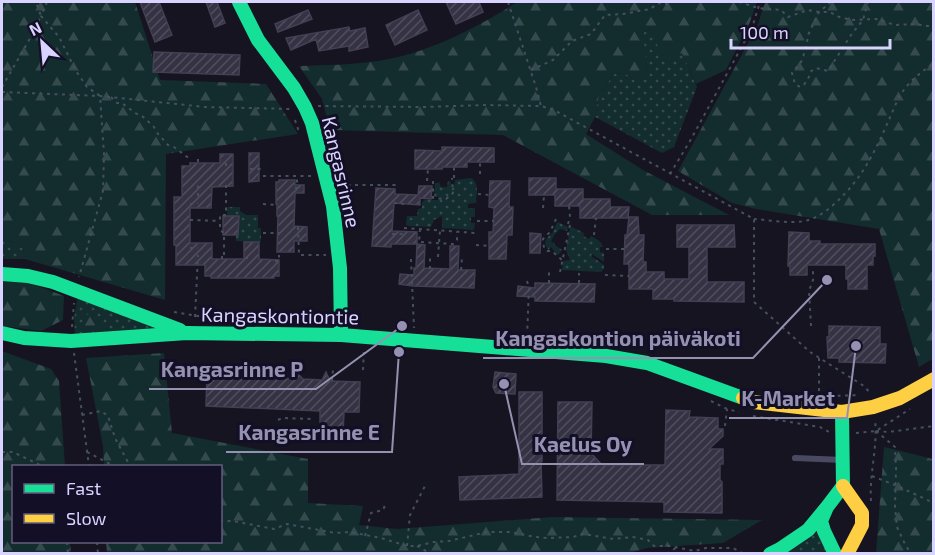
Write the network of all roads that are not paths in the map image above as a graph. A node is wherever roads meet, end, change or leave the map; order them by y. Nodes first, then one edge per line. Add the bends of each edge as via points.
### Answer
1 (239, 2) edge
2 (2, 274) edge
3 (2, 333) edge
4 (187, 333) junction
5 (341, 335) junction
6 (933, 379) edge
7 (842, 412) junction
8 (795, 458) dead end
9 (843, 460) junction
10 (843, 486) junction
11 (856, 504) junction
12 (827, 507) junction
13 (770, 554) edge
14 (835, 554) edge
15 (848, 554) edge

1 - 5 main road, Kangasrinne via 258,40 294,88 312,123 333,206 340,268
2 - 4 main road, Kangaskontiontie via 31,276 77,290
3 - 4 main road, Kangaskontiontie via 71,341
4 - 5 main road, Kangaskontiontie
5 - 7 main road, Kangaskontiontie via 619,358 657,366 753,402
6 - 7 main road, Kangaskontiontie via 900,398
7 - 9 main road
8 - 9 lane
9 - 10 main road
10 - 11 main road
10 - 12 main road
11 - 12 main road via 841,500
11 - 15 main road via 862,513 862,525
12 - 13 main road via 808,530
12 - 14 main road via 821,520

